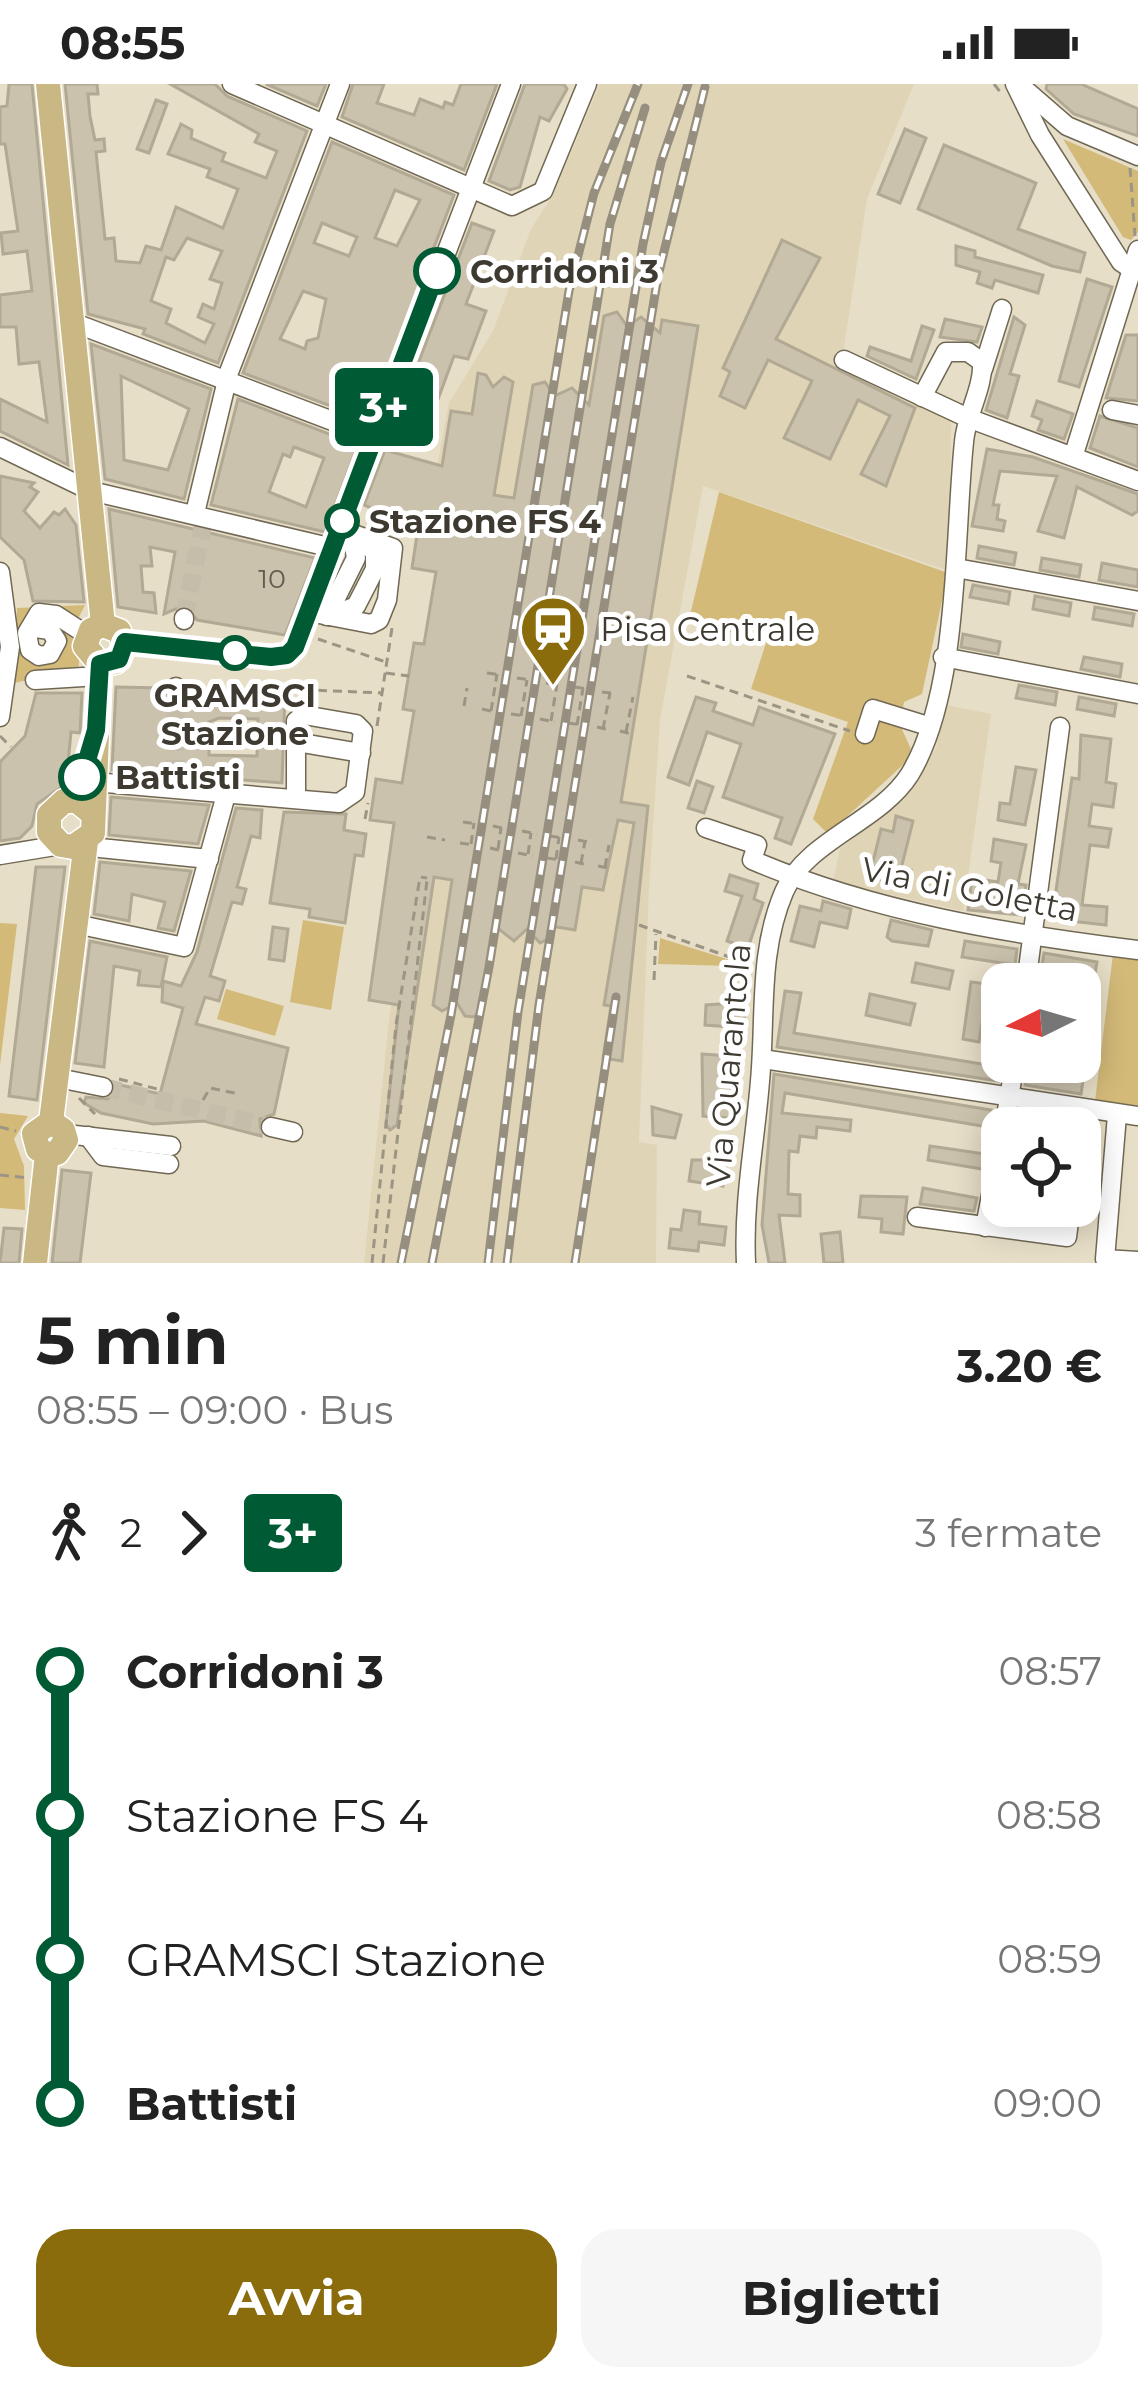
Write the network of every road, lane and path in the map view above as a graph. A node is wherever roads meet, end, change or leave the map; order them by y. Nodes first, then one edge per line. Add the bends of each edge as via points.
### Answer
1 (48, 84) edge
2 (232, 84) edge
3 (340, 84) edge
4 (511, 84) edge
5 (587, 84) edge
6 (1017, 84) edge
7 (323, 127) junction
8 (1134, 161) edge
9 (470, 190) junction
10 (1135, 252) edge
11 (1131, 299) edge
12 (1002, 309) dead end
13 (72, 322) junction
14 (844, 360) dead end
15 (983, 369) junction
16 (227, 381) junction
17 (922, 397) junction
18 (1101, 408) junction
19 (1138, 416) edge
20 (968, 418) junction
21 (372, 436) junction
22 (0, 447) edge
23 (1074, 454) junction
24 (1138, 481) edge
25 (91, 491) junction
26 (200, 521) junction
27 (341, 537) junction
28 (956, 568) junction
29 (0, 572) edge
30 (1138, 601) edge
31 (318, 614) junction
32 (394, 615) dead end
33 (35, 628) dead end
34 (95, 630) junction
35 (310, 636) dead end
36 (125, 642) junction
37 (943, 656) junction
38 (386, 662) junction
39 (99, 670) junction
40 (385, 672) junction
41 (488, 673) dead end
42 (409, 676) dead end
43 (687, 676) dead end
44 (517, 678) dead end
45 (35, 680) dead end
46 (546, 683) dead end
47 (574, 687) dead end
48 (467, 688) dead end
49 (288, 689) dead end
50 (602, 692) dead end
51 (382, 693) junction
52 (1138, 694) edge
53 (626, 695) dead end
54 (464, 706) dead end
55 (482, 709) dead end
56 (511, 714) dead end
57 (0, 717) edge
58 (540, 719) dead end
59 (568, 723) dead end
60 (928, 726) junction
61 (1060, 727) dead end
62 (602, 728) dead end
63 (96, 730) junction
64 (626, 732) dead end
65 (865, 734) joint
66 (0, 736) edge
67 (296, 742) junction
68 (10, 747) dead end
69 (367, 748) junction
70 (94, 782) junction
71 (227, 791) junction
72 (296, 796) junction
73 (369, 797) dead end
74 (70, 800) junction
75 (365, 819) dead end
76 (47, 822) junction
77 (464, 822) dead end
78 (493, 826) dead end
79 (706, 828) dead end
80 (522, 831) dead end
81 (550, 836) dead end
82 (79, 837) junction
83 (427, 837) dead end
84 (443, 841) dead end
85 (584, 841) dead end
86 (460, 843) dead end
87 (601, 845) dead end
88 (490, 848) dead end
89 (0, 854) edge
90 (22, 854) junction
91 (518, 854) dead end
92 (547, 858) dead end
93 (209, 859) junction
94 (580, 864) dead end
95 (598, 866) dead end
96 (793, 878) junction
97 (76, 924) junction
98 (639, 925) dead end
99 (656, 934) junction
100 (1033, 935) junction
101 (1138, 950) edge
102 (1029, 963) edge
103 (763, 975) junction
104 (654, 980) dead end
105 (762, 1060) junction
106 (1012, 1083) edge
107 (68, 1084) junction
108 (103, 1087) tunnel mouth
109 (239, 1094) dead end
110 (1009, 1098) junction
111 (203, 1100) dead end
112 (1008, 1107) edge
113 (1066, 1107) edge
114 (1101, 1112) edge
115 (95, 1114) dead end
116 (1117, 1115) junction
117 (1138, 1116) edge
118 (271, 1126) tunnel mouth
119 (0, 1127) edge
120 (21, 1132) dead end
121 (293, 1132) dead end
122 (74, 1135) junction
123 (0, 1175) edge
124 (29, 1178) dead end
125 (917, 1217) dead end
126 (981, 1226) edge
127 (986, 1227) edge
128 (1068, 1227) edge
129 (1138, 1261) edge
130 (35, 1263) edge
131 (372, 1263) edge
132 (383, 1263) edge
133 (746, 1263) edge

1 - 13 main road
2 - 7 street
3 - 7 street
4 - 9 street
5 - 9 street via 539,195 512,206
6 - 8 street via 1067,126
6 - 10 street via 1040,135
7 - 9 street
7 - 16 street
8 - 10 path
9 - 21 street
10 - 11 street
11 - 18 street
12 - 15 street
13 - 16 street
13 - 25 main road
14 - 17 street
15 - 17 street via 974,355 950,350
15 - 20 street
16 - 21 street
16 - 26 street
17 - 20 street
18 - 19 street
18 - 23 street
20 - 23 street
20 - 28 street
21 - 27 street
22 - 25 street
23 - 24 street
25 - 26 street
25 - 34 main road
26 - 27 street
27 - 31 street
27 - 31 street via 366,557 364,567 346,602
27 - 31 street via 393,548 384,611 371,624
28 - 30 street
28 - 37 street
29 - 57 street via 10,627
31 - 36 street via 279,657
32 - 38 path
33 - 34 street via 58,641 39,656 27,641 39,613
34 - 36 main road via 114,627
34 - 39 main road via 86,652
35 - 38 path
36 - 39 main road via 119,659
37 - 52 street
37 - 60 street
38 - 40 path
39 - 45 street
39 - 63 main road
40 - 42 path
40 - 51 path
41 - 55 path via 499,675 493,711
43 - 65 path
44 - 56 path via 529,680 523,716
46 - 58 path via 559,684 553,721
47 - 59 path via 585,688 579,725
48 - 54 path
49 - 51 path
50 - 62 path via 611,693
51 - 69 path
53 - 64 path via 636,697
60 - 65 street via 873,709
60 - 96 street via 906,779
61 - 100 street
63 - 70 main road
63 - 74 main road
66 - 68 path
67 - 69 street
67 - 69 street via 296,721 304,716 356,724
67 - 72 street
69 - 72 street via 351,798
70 - 71 street
70 - 82 main road
71 - 72 street
71 - 93 street
73 - 75 path
74 - 76 main road via 57,804
74 - 82 main road
76 - 82 main road
76 - 90 street
77 - 86 path via 476,823 471,845
78 - 88 path via 504,828 500,850
79 - 96 street via 757,845 752,860
80 - 91 path via 534,833 529,856
81 - 92 path via 561,838 557,860
82 - 90 street
82 - 93 street via 100,848
82 - 97 main road
83 - 84 path
85 - 94 path
87 - 95 path via 611,846 606,868
89 - 90 street
93 - 97 street via 184,947
96 - 100 street, Via di Goletta
96 - 103 street, Via Quarantola
97 - 107 main road
98 - 99 path
99 - 103 path
99 - 104 path
100 - 101 street, Via di Goletta
100 - 102 street
103 - 105 street, Via Quarantola
105 - 110 street
105 - 133 street, Via Quarantola
106 - 110 street
107 - 108 street
107 - 115 path
107 - 122 main road
109 - 111 path via 210,1088
110 - 112 street
110 - 113 street
114 - 116 street
116 - 117 street
116 - 129 street via 1105,1259
118 - 121 street
119 - 120 path
122 - 122 street via 103,1156 170,1150 106,1128
122 - 130 main road via 34,1134 47,1154
123 - 124 path
125 - 126 street
127 - 128 street via 1067,1237
131 - 132 path via 420,877 427,878 424,926

